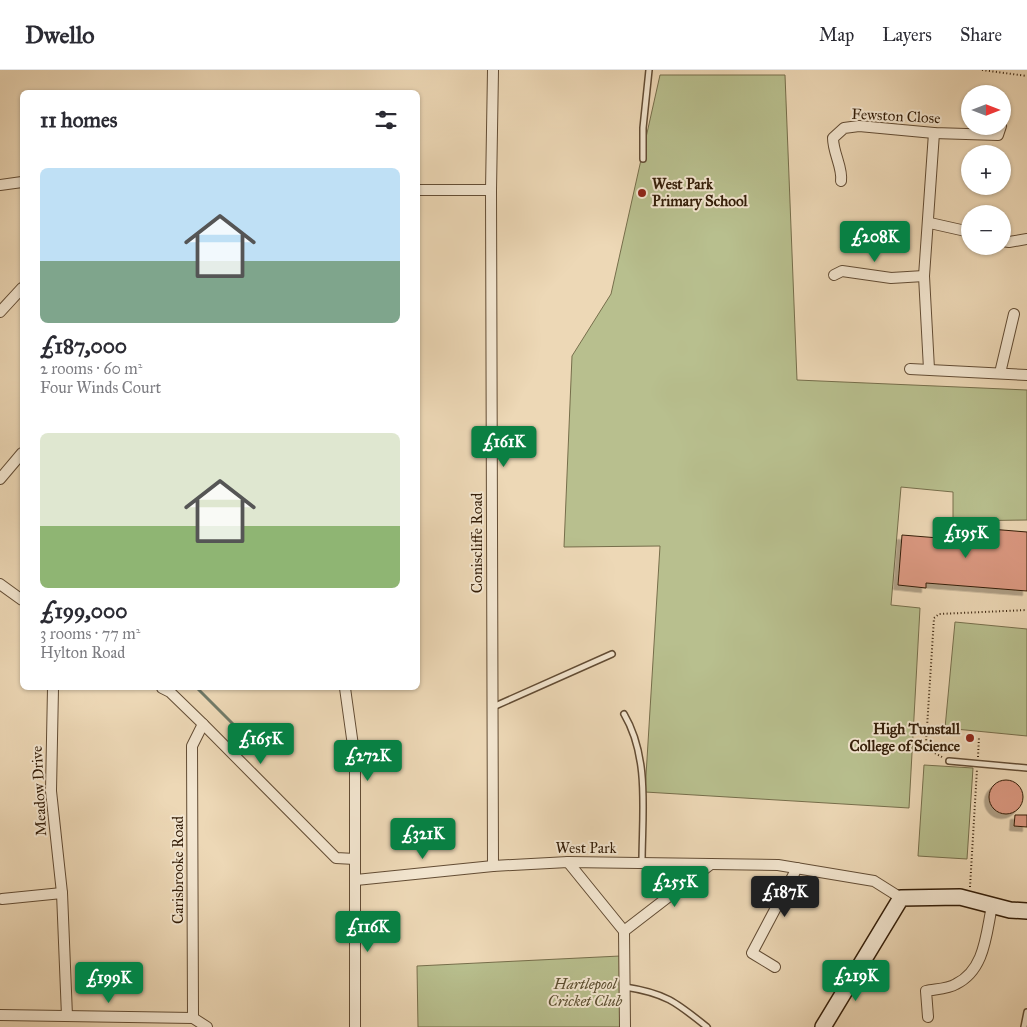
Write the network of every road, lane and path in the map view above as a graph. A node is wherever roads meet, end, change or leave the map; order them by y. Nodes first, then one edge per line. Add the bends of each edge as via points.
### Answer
1 (493, 70) edge
2 (649, 70) edge
3 (982, 70) edge
4 (1027, 76) edge
5 (934, 133) junction
6 (961, 134) edge
7 (643, 159) dead end
8 (841, 181) dead end
9 (20, 182) edge
10 (0, 185) edge
11 (420, 190) edge
12 (491, 190) junction
13 (930, 223) junction
14 (961, 230) edge
15 (1027, 239) edge
16 (1011, 242) edge
17 (834, 275) dead end
18 (924, 276) junction
19 (20, 290) edge
20 (0, 312) edge
21 (1014, 314) dead end
22 (910, 369) dead end
23 (929, 369) junction
24 (1000, 373) junction
25 (1027, 375) edge
26 (20, 455) edge
27 (0, 479) edge
28 (0, 584) edge
29 (20, 599) edge
30 (1027, 610) edge
31 (612, 654) dead end
32 (52, 690) edge
33 (166, 690) edge
34 (345, 690) edge
35 (493, 707) junction
36 (624, 714) dead end
37 (203, 724) junction
38 (979, 737) dead end
39 (949, 761) joint
40 (978, 764) junction
41 (1027, 768) edge
42 (355, 859) junction
43 (568, 862) junction
44 (642, 863) junction
45 (711, 864) junction
46 (493, 866) junction
47 (797, 868) junction
48 (356, 880) junction
49 (970, 892) dead end
50 (62, 893) junction
51 (901, 898) junction
52 (2, 899) dead end
53 (992, 906) junction
54 (1027, 912) edge
55 (624, 931) junction
56 (775, 967) dead end
57 (625, 987) junction
58 (1027, 1012) edge
59 (0, 1015) edge
60 (67, 1016) junction
61 (928, 1017) dead end
62 (193, 1018) junction
63 (208, 1027) edge
64 (355, 1027) edge
65 (625, 1027) edge
66 (707, 1027) edge
67 (823, 1027) edge
68 (1024, 1027) edge

1 - 12 street, Coniscliffe Road
2 - 7 lane
3 - 4 path
5 - 6 street, Fewston Close
5 - 8 street, Fewston Close via 859,126 844,128 833,138 833,152 842,175
5 - 13 street
9 - 10 street
11 - 12 street
12 - 35 street, Coniscliffe Road
13 - 14 street
13 - 18 street
15 - 16 street
17 - 18 street via 842,271 891,278
18 - 23 street
19 - 20 street
21 - 24 street
22 - 23 street
23 - 24 street
24 - 25 street
26 - 27 street
28 - 29 street
30 - 39 path via 939,614 934,618 926,743 933,752
31 - 35 lane
32 - 50 street, Meadow Drive via 51,791
33 - 37 street
34 - 42 street via 355,760
35 - 46 street, Coniscliffe Road
36 - 44 lane via 639,749
37 - 42 street via 336,858
37 - 62 street, Carisbrooke Road via 192,746
38 - 40 path
39 - 40 lane
40 - 41 lane
40 - 49 path
42 - 48 street
43 - 44 street, West Park
43 - 46 street, West Park
43 - 55 street
44 - 45 street, West Park
45 - 47 street, West Park
45 - 55 street
46 - 48 street, West Park
47 - 51 street, West Park via 874,881
47 - 56 street via 752,953
48 - 64 street
50 - 52 street
50 - 60 street, Meadow Drive
51 - 53 street via 960,897
51 - 67 street
53 - 54 street
53 - 61 street via 980,961 969,977 955,985 926,991
55 - 57 street
57 - 65 street
57 - 66 lane via 671,999
58 - 68 lane
59 - 60 street
60 - 62 street
62 - 63 street

